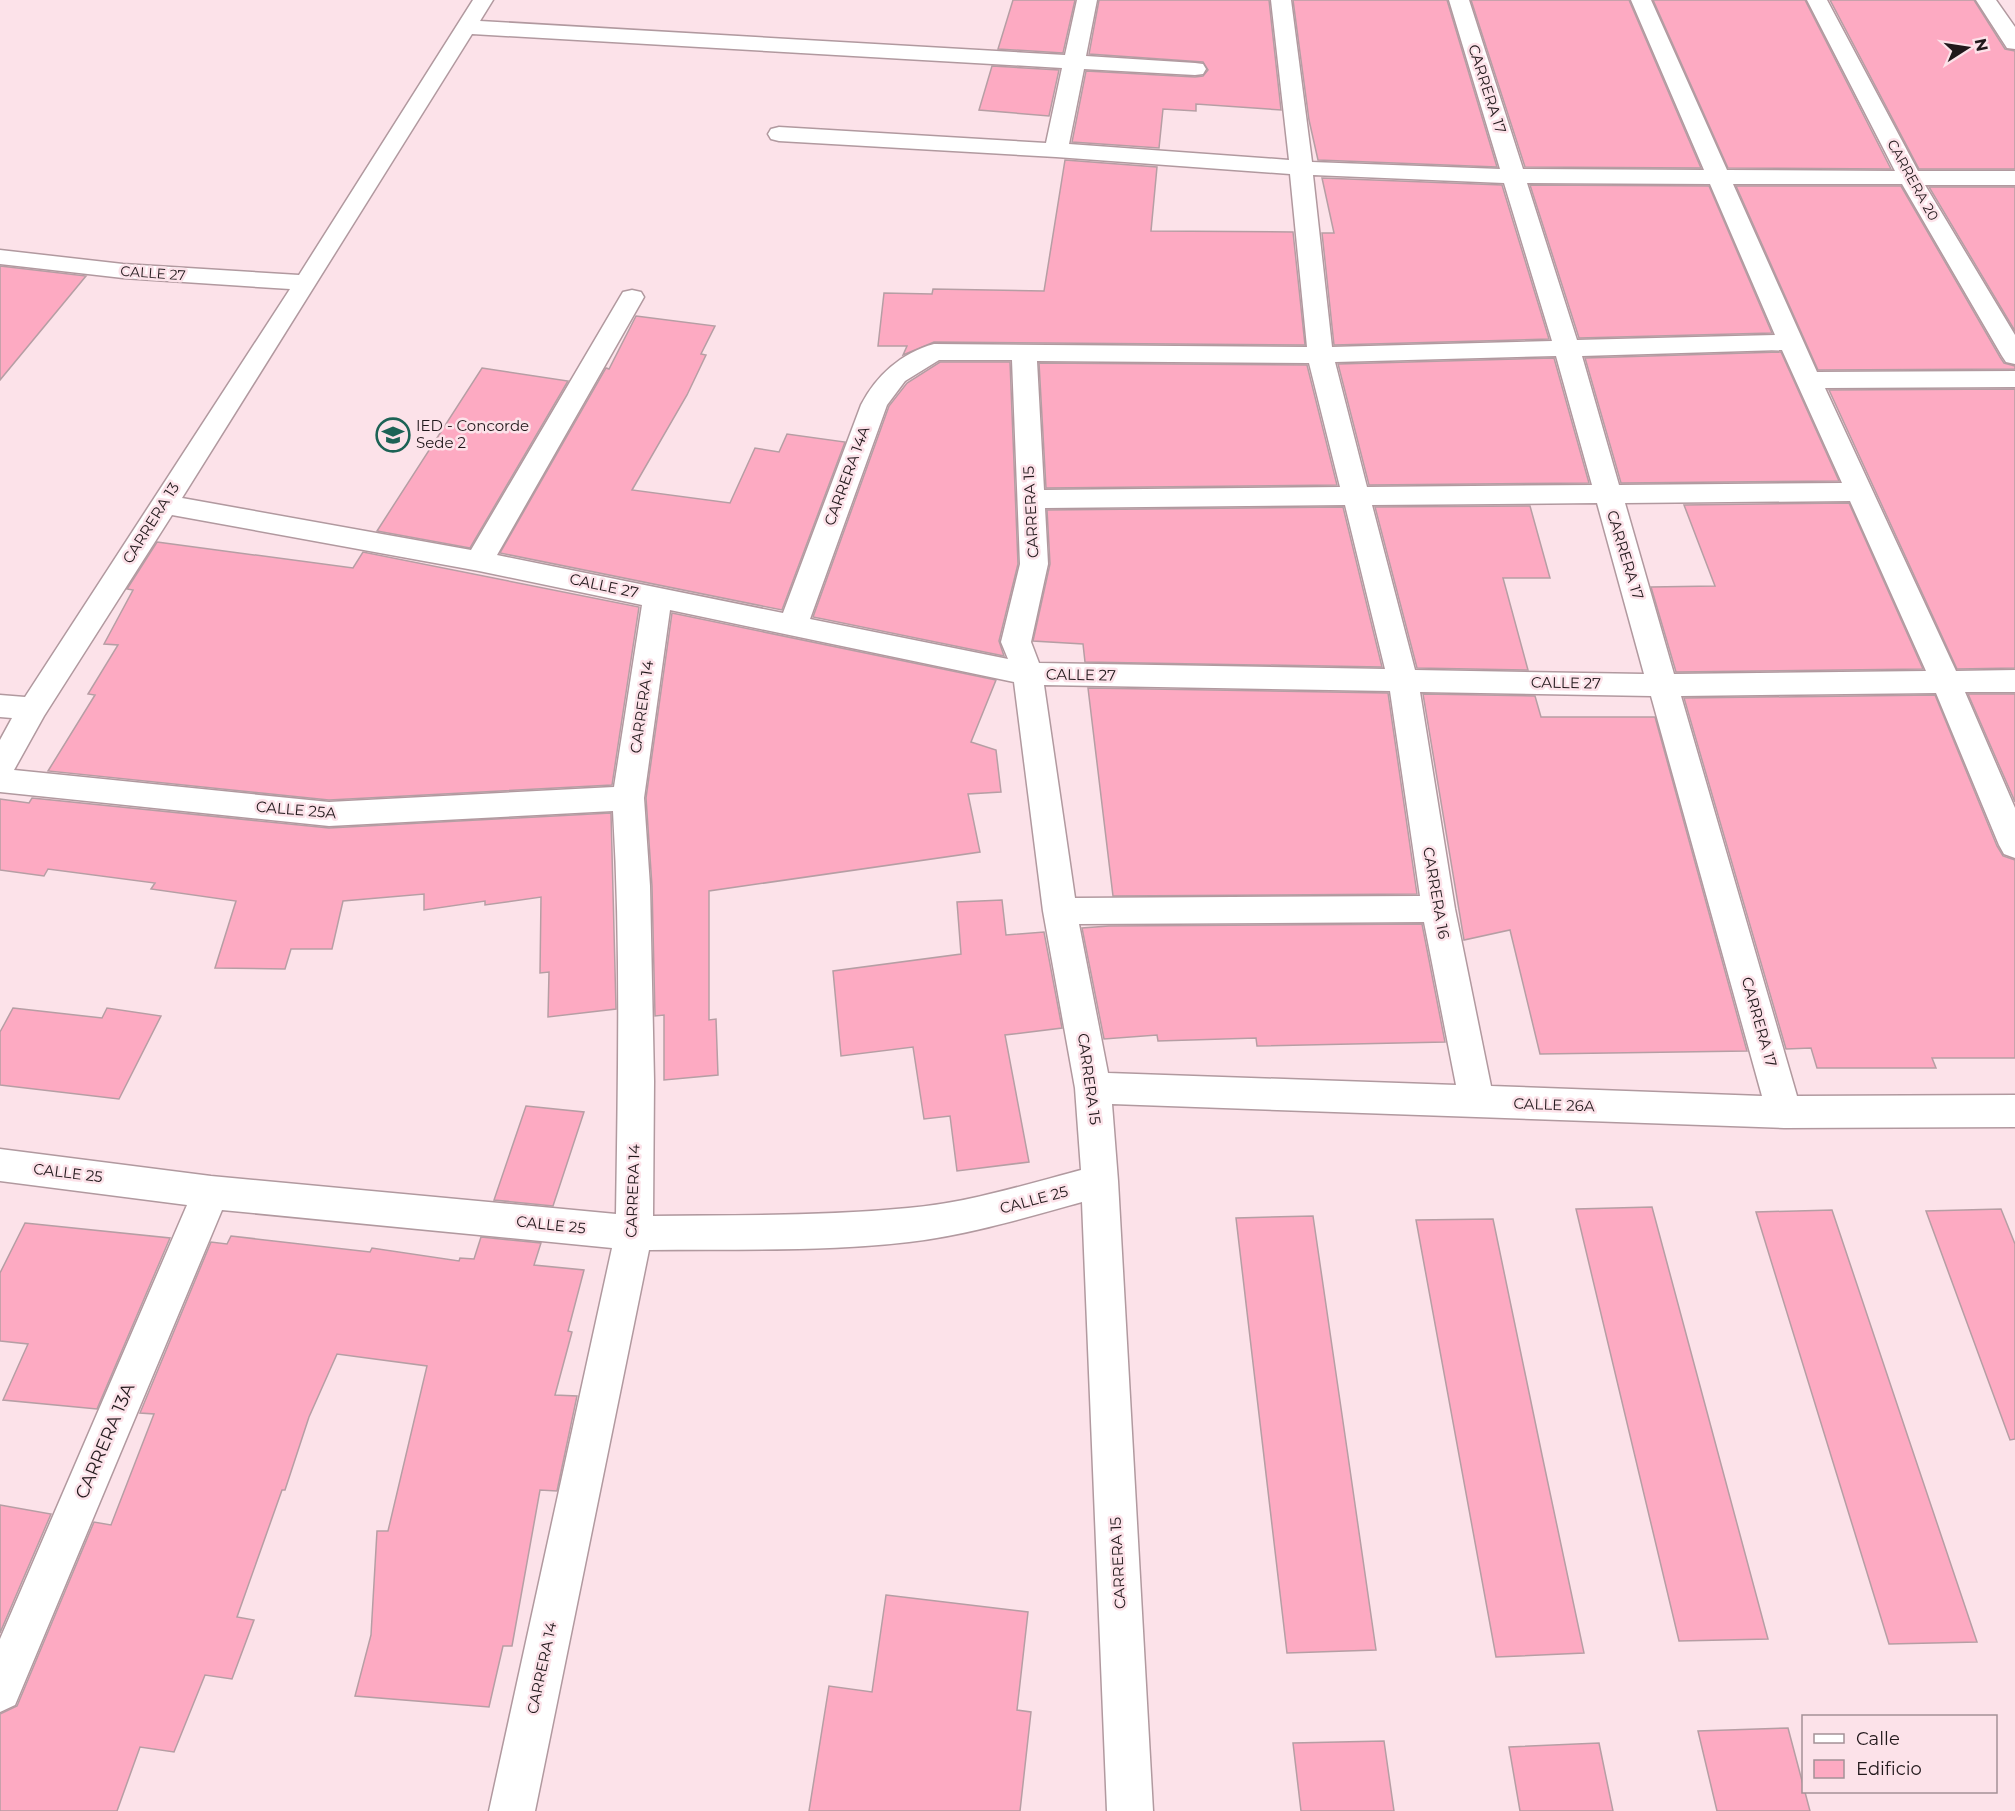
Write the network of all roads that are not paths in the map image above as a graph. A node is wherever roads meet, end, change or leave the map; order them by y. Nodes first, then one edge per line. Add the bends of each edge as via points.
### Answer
1 (483, 0) edge
2 (1087, 0) edge
3 (1281, 0) edge
4 (1459, 0) edge
5 (1641, 0) edge
6 (1817, 0) edge
7 (1986, 0) edge
8 (466, 27) junction
9 (2015, 44) edge
10 (1073, 62) junction
11 (1195, 69) dead end
12 (779, 134) dead end
13 (1056, 150) junction
14 (1300, 168) junction
15 (1515, 176) junction
16 (1719, 177) junction
17 (1910, 178) junction
18 (2015, 178) edge
19 (0, 257) edge
20 (306, 283) junction
21 (632, 297) dead end
22 (1791, 342) junction
23 (1567, 349) junction
24 (1024, 354) junction
25 (1320, 355) junction
26 (2015, 356) edge
27 (2015, 379) edge
28 (1810, 380) junction
29 (1859, 492) junction
30 (1354, 496) junction
31 (1608, 496) junction
32 (1030, 499) junction
33 (163, 504) junction
34 (479, 561) junction
35 (658, 597) junction
36 (793, 625) junction
37 (1028, 674) junction
38 (1403, 681) junction
39 (2015, 681) edge
40 (1946, 682) junction
41 (1664, 685) junction
42 (0, 706) edge
43 (33, 709) junction
44 (0, 766) edge
45 (0, 780) edge
46 (628, 798) junction
47 (2015, 845) edge
48 (1438, 909) junction
49 (1060, 911) junction
50 (1093, 1088) junction
51 (1477, 1103) junction
52 (2015, 1111) edge
53 (1784, 1112) junction
54 (0, 1165) edge
55 (1100, 1181) junction
56 (211, 1192) junction
57 (634, 1233) junction
58 (0, 1690) edge
59 (512, 1811) edge
60 (1130, 1811) edge

1 - 8 street, CARRERA 13
2 - 10 street
3 - 14 street, CARRERA 16
4 - 15 street, CARRERA 17
5 - 16 street
6 - 17 street, CARRERA 20
7 - 9 street
8 - 10 street
8 - 20 street, CARRERA 13
10 - 11 street
10 - 13 street
12 - 13 street
13 - 14 street
14 - 15 street
14 - 25 street, CARRERA 16
15 - 16 street
15 - 23 street, CARRERA 17
16 - 17 street
16 - 22 street
17 - 18 street
17 - 26 street, CARRERA 20
19 - 20 street, CALLE 27 via 123,271
20 - 33 street, CARRERA 13
21 - 34 street
22 - 23 street
22 - 28 street
23 - 25 street
23 - 31 street, CARRERA 17
24 - 25 street
24 - 32 street, CARRERA 15
24 - 36 street, CARRERA 14A via 934,352 896,373 881,389 871,407
25 - 30 street, CARRERA 16
27 - 28 street
28 - 29 street
29 - 31 street
29 - 40 street
30 - 31 street
30 - 32 street
30 - 38 street, CARRERA 16
31 - 41 street, CARRERA 17
32 - 37 street, CARRERA 15 via 1034,564 1016,642
33 - 34 street, CALLE 27
33 - 43 street, CARRERA 13
34 - 35 street, CALLE 27
35 - 36 street, CALLE 27
35 - 46 street, CARRERA 14
36 - 37 street, CALLE 27
37 - 38 street, CALLE 27
37 - 49 street, CARRERA 15
38 - 41 street, CALLE 27
38 - 48 street, CARRERA 16
39 - 40 street, CALLE 27
40 - 41 street, CALLE 27
40 - 47 street
41 - 53 street, CARRERA 17
42 - 43 street
43 - 44 street, CARRERA 13
45 - 46 street, CALLE 25A via 329,814
46 - 57 street, CARRERA 14 via 634,886
48 - 49 street
48 - 51 street, CARRERA 16
49 - 50 street, CARRERA 15
50 - 51 street, CALLE 26A
50 - 55 street, CARRERA 15
51 - 53 street, CALLE 26A
52 - 53 street, CALLE 26A
54 - 56 street, CALLE 25
55 - 57 street, CALLE 25 via 986,1212 909,1225 805,1232
55 - 60 street, CARRERA 15
56 - 57 street, CALLE 25
56 - 58 street, CARRERA 13A
57 - 59 street, CARRERA 14

